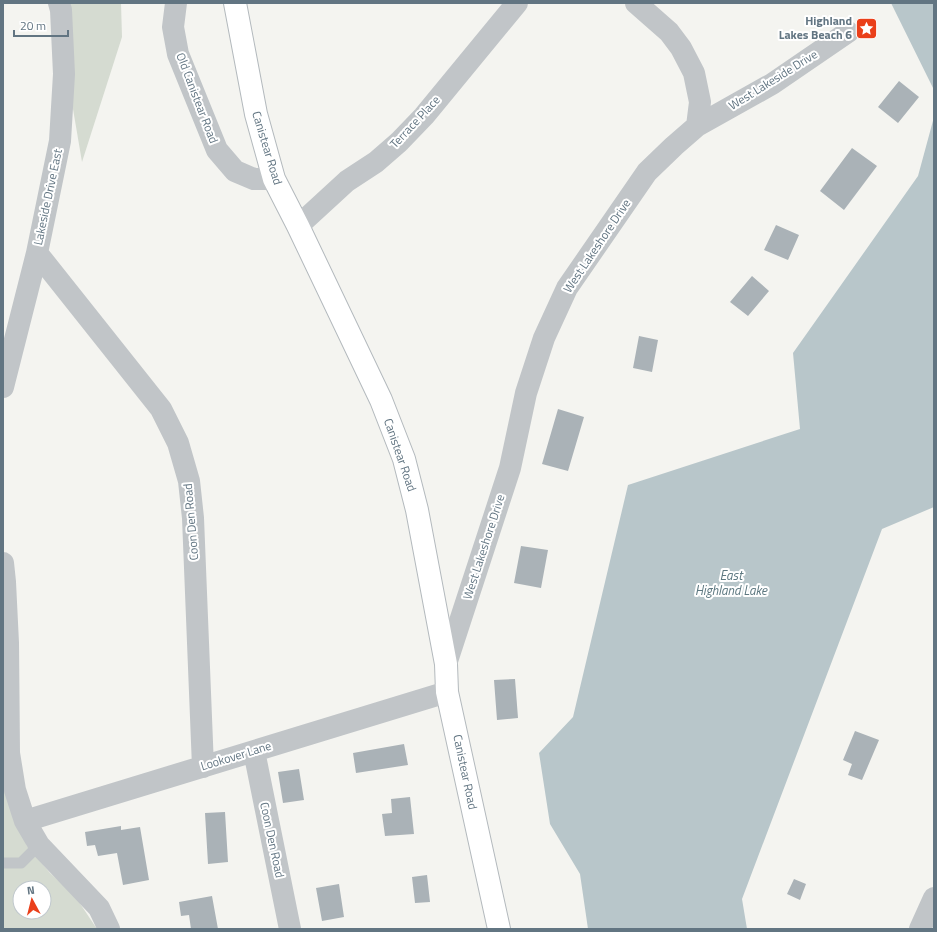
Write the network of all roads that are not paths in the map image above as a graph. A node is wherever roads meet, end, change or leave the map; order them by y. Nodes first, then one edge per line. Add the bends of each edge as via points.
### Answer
1 (60, 3) edge
2 (176, 3) edge
3 (235, 3) edge
4 (516, 3) edge
5 (636, 3) edge
6 (848, 32) dead end
7 (697, 126) junction
8 (274, 179) junction
9 (298, 226) junction
10 (37, 253) junction
11 (3, 387) edge
12 (3, 563) edge
13 (446, 664) junction
14 (447, 692) junction
15 (254, 751) junction
16 (203, 767) junction
17 (25, 821) junction
18 (39, 845) junction
19 (3, 863) edge
20 (934, 898) edge
21 (109, 929) edge
22 (290, 929) edge
23 (499, 929) edge
24 (920, 929) edge

1 - 10 street, Lakeside Drive East via 64,74 60,141
2 - 8 street, Old Canistear Road via 173,27 178,54 216,150 235,171 254,179
3 - 8 street, Canistear Road via 256,114
4 - 9 street, Terrace Place via 424,116 399,142 376,162 347,181
5 - 7 street via 669,32 694,72 700,102
6 - 7 street, West Lakeside Drive via 772,84
7 - 13 street, West Lakeshore Drive via 647,172 567,288 544,338 526,393 510,468
8 - 9 street, Canistear Road
9 - 13 street, Canistear Road via 381,400 404,459 417,510
10 - 11 street, Lakeside Drive East
10 - 16 street, Coon Den Road via 161,409 178,443 188,481 193,518
12 - 17 street via 8,643 9,753 15,790
13 - 14 street, Canistear Road
14 - 15 street, Lookover Lane
14 - 23 street, Canistear Road
15 - 16 street, Lookover Lane
15 - 22 street, Coon Den Road
16 - 17 street, Lookover Lane
17 - 18 street
18 - 19 lane via 21,863
18 - 21 street via 99,908
20 - 24 street

